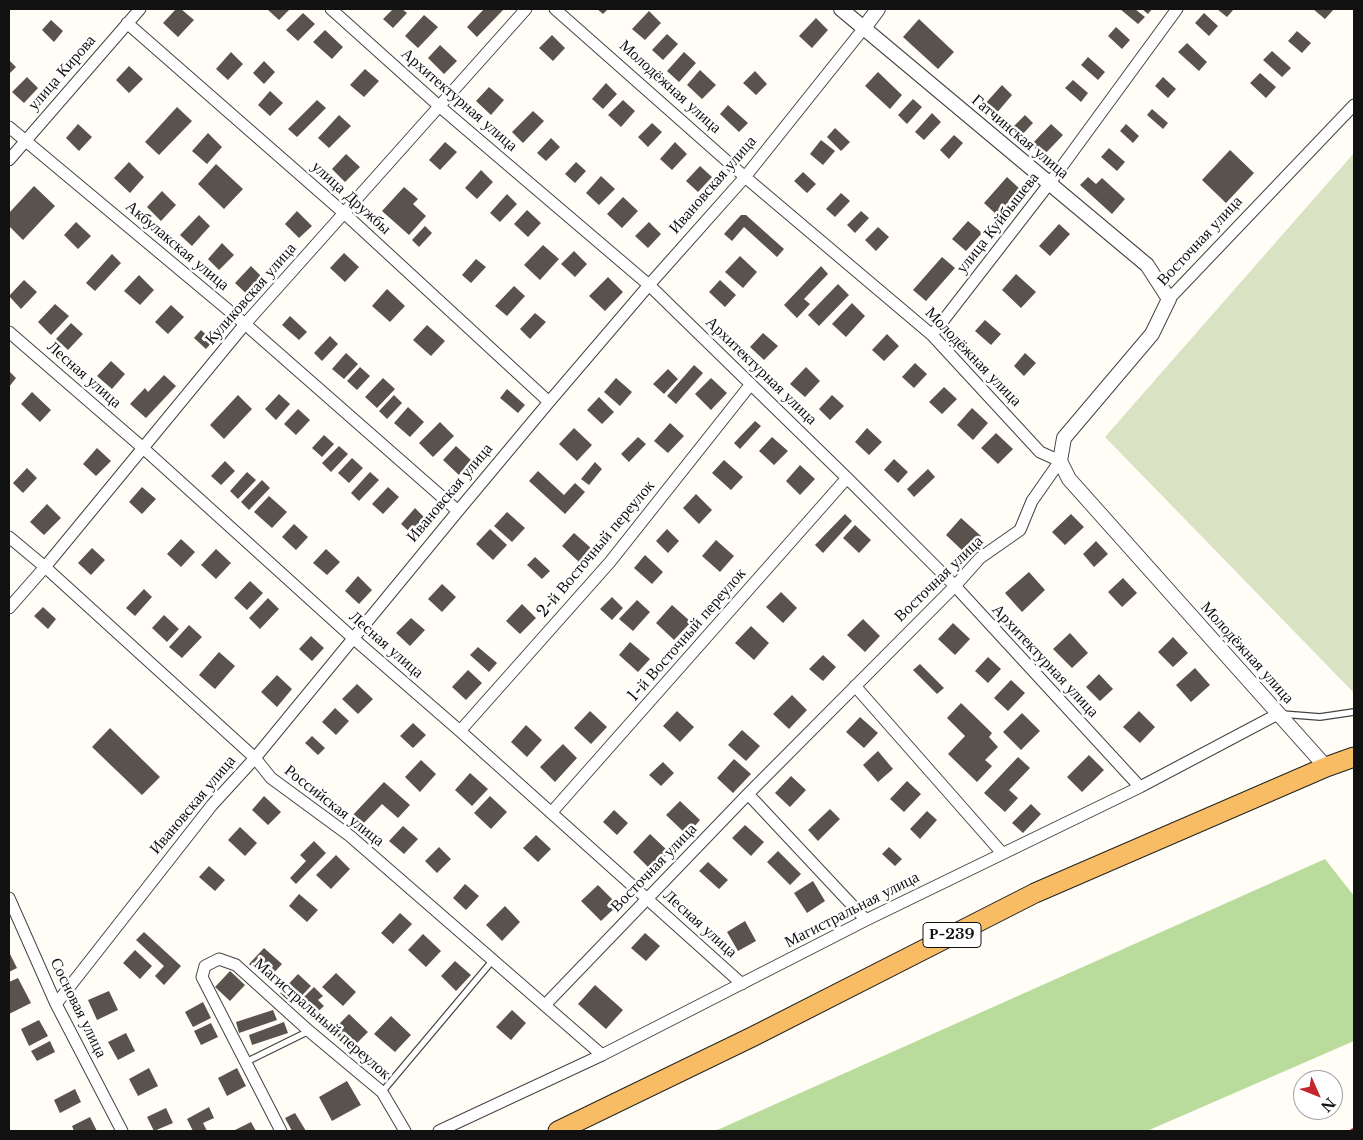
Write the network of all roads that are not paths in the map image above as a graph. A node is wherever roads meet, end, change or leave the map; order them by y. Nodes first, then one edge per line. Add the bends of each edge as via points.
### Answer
1 (140, 9) edge
2 (331, 9) edge
3 (526, 9) edge
4 (555, 9) edge
5 (841, 9) edge
6 (878, 9) edge
7 (1177, 9) edge
8 (127, 23) junction
9 (864, 28) junction
10 (1354, 105) edge
11 (439, 106) junction
12 (9, 127) edge
13 (25, 141) junction
14 (9, 160) edge
15 (745, 177) junction
16 (1049, 184) junction
17 (344, 213) junction
18 (649, 285) junction
19 (1169, 298) junction
20 (245, 324) junction
21 (9, 332) edge
22 (932, 335) junction
23 (751, 384) junction
24 (549, 402) junction
25 (143, 448) junction
26 (1060, 461) junction
27 (847, 478) junction
28 (458, 511) junction
29 (9, 537) edge
30 (45, 567) junction
31 (955, 586) junction
32 (9, 608) edge
33 (354, 639) junction
34 (855, 686) junction
35 (1354, 712) edge
36 (1278, 714) junction
37 (460, 731) junction
38 (1354, 757) edge
39 (255, 758) junction
40 (1326, 767) junction
41 (1140, 787) junction
42 (748, 794) junction
43 (551, 813) junction
44 (1002, 853) junction
45 (9, 898) edge
46 (649, 899) junction
47 (866, 920) junction
48 (492, 960) junction
49 (742, 984) junction
50 (56, 1004) junction
51 (545, 1005) junction
52 (309, 1031) junction
53 (602, 1054) junction
54 (245, 1062) junction
55 (382, 1092) junction
56 (122, 1131) edge
57 (281, 1131) edge
58 (405, 1131) edge
59 (438, 1131) edge
60 (558, 1131) edge

1 - 8 street, улица Кирова
2 - 11 street, Архитектурная улица
3 - 11 street, Куликовская улица
4 - 15 street, Молодёжная улица
5 - 9 street, Гатчинская улица
6 - 9 street, Ивановская улица
7 - 16 street, улица Куйбышева
8 - 13 street, улица Кирова
8 - 17 street, улица Дружбы
9 - 15 street, Ивановская улица
9 - 16 street, Гатчинская улица
10 - 19 street, Восточная улица
11 - 17 street, Куликовская улица
11 - 18 street, Архитектурная улица
12 - 13 street, Акбулакская улица
13 - 14 street, улица Кирова
13 - 20 street, Акбулакская улица
15 - 18 street, Ивановская улица
15 - 22 street, Молодёжная улица
16 - 19 street, Гатчинская улица via 1147,265
16 - 22 street, улица Куйбышева
17 - 20 street, Куликовская улица
17 - 24 street, улица Дружбы
18 - 23 street, Архитектурная улица
18 - 24 street, Ивановская улица
19 - 26 street, Восточная улица via 1152,334 1064,438
20 - 25 street, Куликовская улица
20 - 28 street, Акбулакская улица
21 - 25 street, Лесная улица
22 - 26 street, Молодёжная улица via 1040,452
23 - 27 street, Архитектурная улица
23 - 37 street, 2-й Восточный переулок via 610,562
24 - 28 street, Ивановская улица
25 - 30 street, Куликовская улица
25 - 33 street, Лесная улица
26 - 31 street, Восточная улица via 1032,501 1020,530 980,558
26 - 36 street, Молодёжная улица via 1069,479
27 - 31 street, Архитектурная улица
27 - 43 street, 1-й Восточный переулок
28 - 33 street, Ивановская улица
29 - 30 street, Российская улица
30 - 32 street, Куликовская улица
30 - 39 street, Российская улица
31 - 34 street, Восточная улица
31 - 41 street, Архитектурная улица
33 - 37 street, Лесная улица
33 - 39 street, Ивановская улица
34 - 42 street, Восточная улица
34 - 44 street
35 - 36 lane via 1320,717
36 - 40 street, Молодёжная улица
36 - 41 street, Магистральная улица
37 - 43 street, Лесная улица
38 - 40 highway, Р-239
39 - 48 street, Российская улица via 271,778 350,836
39 - 50 street, Ивановская улица via 212,805
40 - 60 highway, Р-239 via 1035,893 754,1036
41 - 44 street, Магистральная улица
42 - 46 street, Восточная улица
42 - 47 street
43 - 46 street, Лесная улица
44 - 47 street, Магистральная улица
45 - 50 street, Сосновая улица
46 - 49 street, Лесная улица
46 - 51 street, Восточная улица
47 - 49 street, Магистральная улица
48 - 51 street, Российская улица
48 - 55 lane
49 - 53 street, Магистральная улица
50 - 56 street, Сосновая улица
51 - 53 street, Российская улица
52 - 54 lane
52 - 54 street, Магистральный переулок via 236,965 219,959 205,966 202,977
52 - 55 street, Магистральный переулок
53 - 59 street, Магистральная улица
54 - 57 street, Магистральный переулок
55 - 58 street, Магистральный переулок

